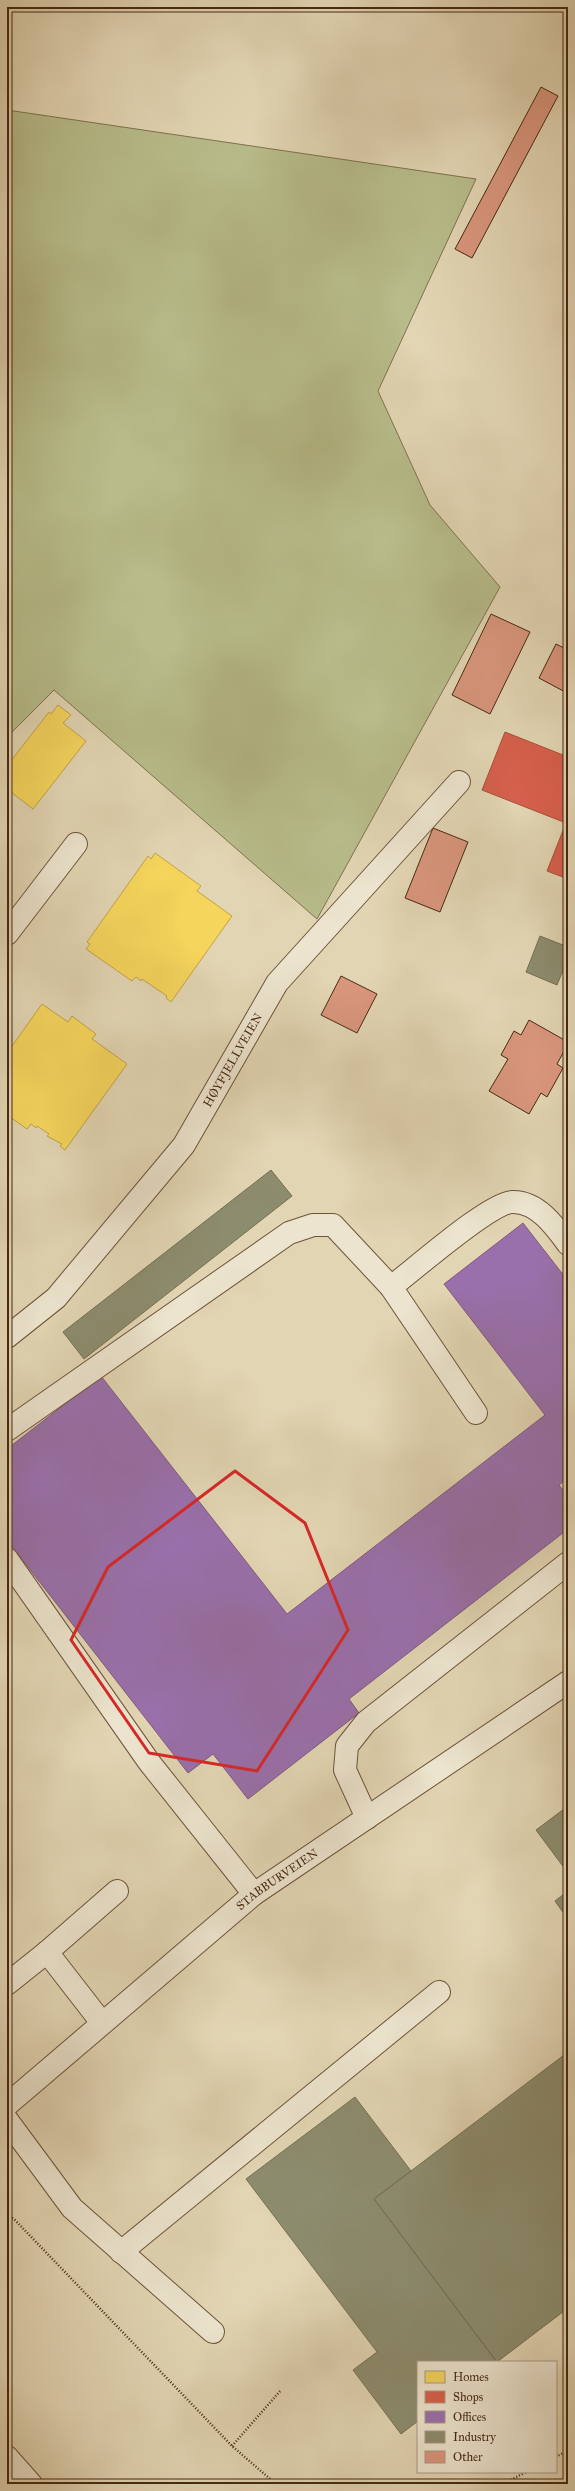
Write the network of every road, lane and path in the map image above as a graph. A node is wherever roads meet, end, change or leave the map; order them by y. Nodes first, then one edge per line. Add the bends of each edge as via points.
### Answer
1 (459, 782) dead end
2 (76, 844) dead end
3 (7, 934) edge
4 (568, 1244) edge
5 (391, 1288) junction
6 (7, 1337) edge
7 (476, 1413) dead end
8 (7, 1430) edge
9 (7, 1559) edge
10 (568, 1564) edge
11 (568, 1682) edge
12 (367, 1818) junction
13 (117, 1890) dead end
14 (254, 1894) junction
15 (47, 1952) junction
16 (7, 1984) edge
17 (439, 1992) dead end
18 (102, 2023) junction
19 (7, 2105) edge
20 (7, 2120) edge
21 (7, 2216) edge
22 (121, 2252) junction
23 (213, 2332) dead end
24 (281, 2390) dead end
25 (232, 2446) junction
26 (568, 2450) edge
27 (557, 2456) edge
28 (7, 2457) edge
29 (524, 2473) edge
30 (31, 2484) edge
31 (276, 2484) edge
32 (503, 2484) edge

1 - 6 street, HØYFJELLVEIEN via 277,983 184,1145 56,1298
2 - 3 street
4 - 5 street via 551,1221 529,1205 512,1202 491,1209
5 - 7 street
5 - 8 street via 333,1225 313,1224 289,1233
9 - 14 street via 149,1762
10 - 12 street via 366,1722 347,1746 345,1770
11 - 12 street, STABBURVEIEN
12 - 14 street, STABBURVEIEN
13 - 15 street
14 - 18 street, STABBURVEIEN
15 - 16 street
15 - 18 street
17 - 22 street
18 - 19 street, STABBURVEIEN
20 - 22 street via 72,2208
21 - 25 path via 14,2219
22 - 23 street
24 - 25 path
25 - 31 path
26 - 27 path
28 - 30 street
29 - 32 path

